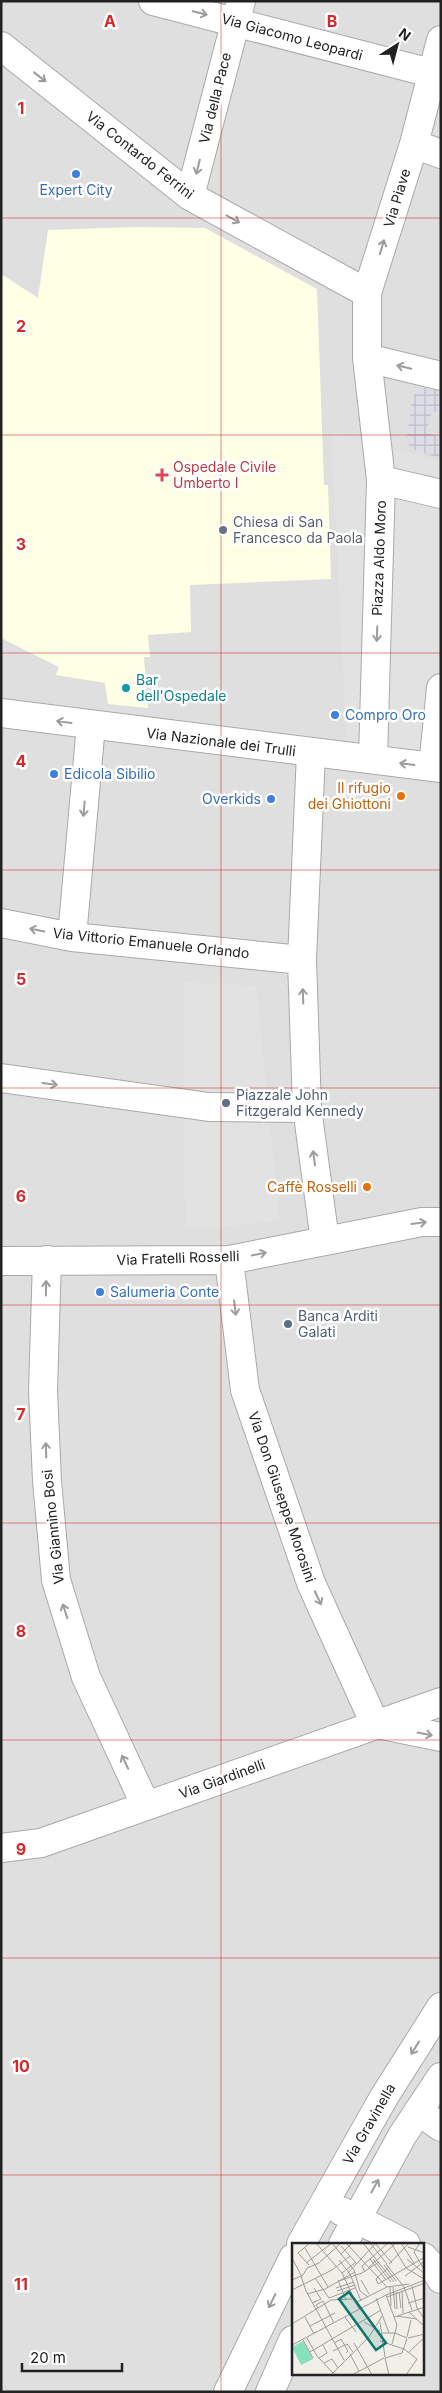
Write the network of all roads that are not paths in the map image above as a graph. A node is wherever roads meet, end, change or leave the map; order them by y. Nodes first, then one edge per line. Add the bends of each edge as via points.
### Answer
1 (153, 1) edge
2 (238, 12) edge
3 (441, 40) edge
4 (1, 46) edge
5 (431, 73) junction
6 (414, 144) junction
7 (441, 154) edge
8 (190, 196) junction
9 (368, 293) junction
10 (366, 358) junction
11 (441, 376) edge
12 (381, 480) junction
13 (441, 494) edge
14 (441, 688) edge
15 (1, 713) edge
16 (91, 725) junction
17 (311, 753) junction
18 (373, 759) junction
19 (437, 768) edge
20 (1, 923) edge
21 (72, 936) junction
22 (302, 960) junction
23 (1, 1078) edge
24 (307, 1108) junction
25 (441, 1222) edge
26 (326, 1241) junction
27 (47, 1260) junction
28 (228, 1260) junction
29 (1, 1261) edge
30 (441, 1702) edge
31 (375, 1724) junction
32 (441, 1737) edge
33 (146, 1806) junction
34 (1, 1848) edge
35 (441, 2007) edge
36 (441, 2077) edge
37 (418, 2111) junction
38 (441, 2126) edge
39 (324, 2202) junction
40 (356, 2220) junction
41 (302, 2243) edge
42 (344, 2243) edge
43 (404, 2243) edge
44 (424, 2259) edge
45 (292, 2260) edge
46 (441, 2279) edge
47 (292, 2342) edge
48 (228, 2392) edge
49 (270, 2392) edge

1 -> 2 street, Via Giacomo Leopardi
2 - 5 street, Via Giacomo Leopardi
2 -> 8 street, Via della Pace
3 - 5 street, Via Piave
4 -> 8 street, Via Contardo Ferrini
5 - 6 street, Via Piave
6 - 7 street
9 -> 6 street, Via Piave
8 -> 9 street, Via Contardo Ferrini
9 - 10 street, Via Piave
11 -> 10 street
10 - 12 street, Piazza Aldo Moro
12 - 13 street
12 -> 18 street, Piazza Aldo Moro
14 - 19 street
16 -> 15 street, Via Nazionale dei Trulli
16 - 17 street, Via Nazionale dei Trulli
16 -> 21 street
17 - 18 street, Via Nazionale dei Trulli
17 - 22 street
19 -> 18 street, Via Nazionale dei Trulli
21 -> 20 street, Via Vittorio Emanuele Orlando
21 - 22 street, Via Vittorio Emanuele Orlando
24 -> 22 street
23 -> 24 street via 209,1107
26 -> 24 street
26 -> 25 street, Via Fratelli Rosselli via 422,1222
28 -> 26 street, Via Fratelli Rosselli
27 - 28 street, Via Fratelli Rosselli
27 - 29 street, Via Fratelli Rosselli
33 -> 27 street, Via Giannino Bosi via 86,1677 56,1580 43,1391
28 -> 31 street, Via Don Giuseppe Morosini via 245,1390 311,1583
30 - 31 street, Via Giardinelli
31 -> 32 street
31 - 33 street, Via Giardinelli
33 - 34 street, Via Giardinelli via 41,1843
35 -> 39 street, Via Gravinella via 384,2097
36 - 37 street
37 - 38 street
40 -> 37 street
39 - 40 street
39 - 41 street, Via Gravinella
40 - 42 street
40 - 43 street
44 - 46 street
45 -> 48 street
47 - 49 street

